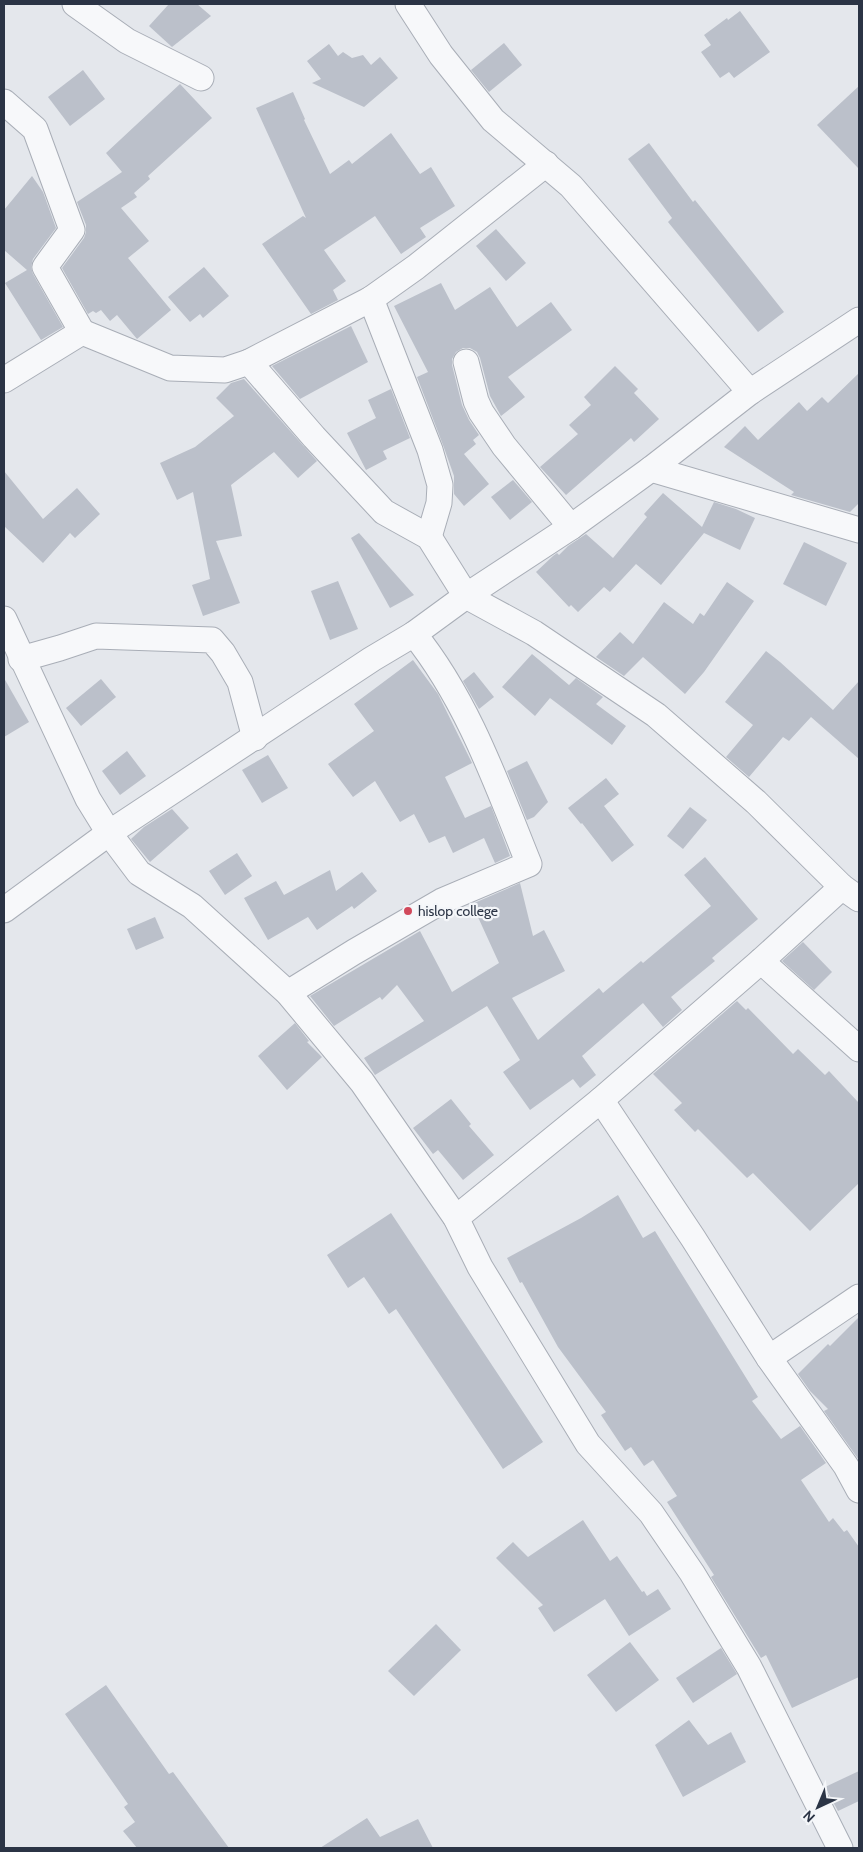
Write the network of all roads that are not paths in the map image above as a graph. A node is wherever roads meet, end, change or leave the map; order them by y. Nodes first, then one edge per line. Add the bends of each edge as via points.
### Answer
1 (75, 4) edge
2 (408, 4) edge
3 (201, 78) dead end
4 (4, 102) edge
5 (546, 164) junction
6 (371, 299) junction
7 (859, 320) edge
8 (82, 332) junction
9 (249, 362) junction
10 (466, 362) dead end
11 (4, 380) edge
12 (750, 392) junction
13 (651, 469) junction
14 (855, 524) edge
15 (571, 528) junction
16 (429, 537) junction
17 (466, 596) junction
18 (4, 619) edge
19 (414, 634) junction
20 (21, 659) junction
21 (255, 738) junction
22 (109, 833) junction
23 (850, 893) edge
24 (4, 910) edge
25 (761, 961) junction
26 (288, 993) junction
27 (859, 1049) edge
28 (601, 1100) junction
29 (456, 1218) junction
30 (859, 1297) edge
31 (768, 1358) junction
32 (859, 1490) edge
33 (840, 1848) edge

1 - 3 street via 127,41
2 - 5 street via 441,55 493,120
4 - 8 street via 35,129 72,230 45,267
5 - 6 street
5 - 12 street via 571,186
6 - 9 street
6 - 16 street via 430,450 440,485 439,503
7 - 12 street
8 - 9 street via 170,368 225,370
8 - 11 street
9 - 16 street via 384,512
10 - 15 street via 481,412 504,446
12 - 13 street
13 - 14 street
13 - 15 street
15 - 17 street
16 - 17 street
17 - 19 street
17 - 23 street via 534,633 656,715 756,802
18 - 20 street
19 - 21 street
19 - 26 street via 430,654 476,732 528,864 442,901
20 - 21 street via 96,636 212,640 240,682
20 - 22 street via 88,799
21 - 22 street
22 - 24 street
22 - 26 street via 139,873 192,906
23 - 25 street
25 - 27 street
25 - 28 street
26 - 29 street via 362,1082
28 - 29 street
28 - 31 street
29 - 33 street via 480,1267 588,1444 651,1513 692,1573 748,1667
30 - 31 street
31 - 32 street via 846,1466

